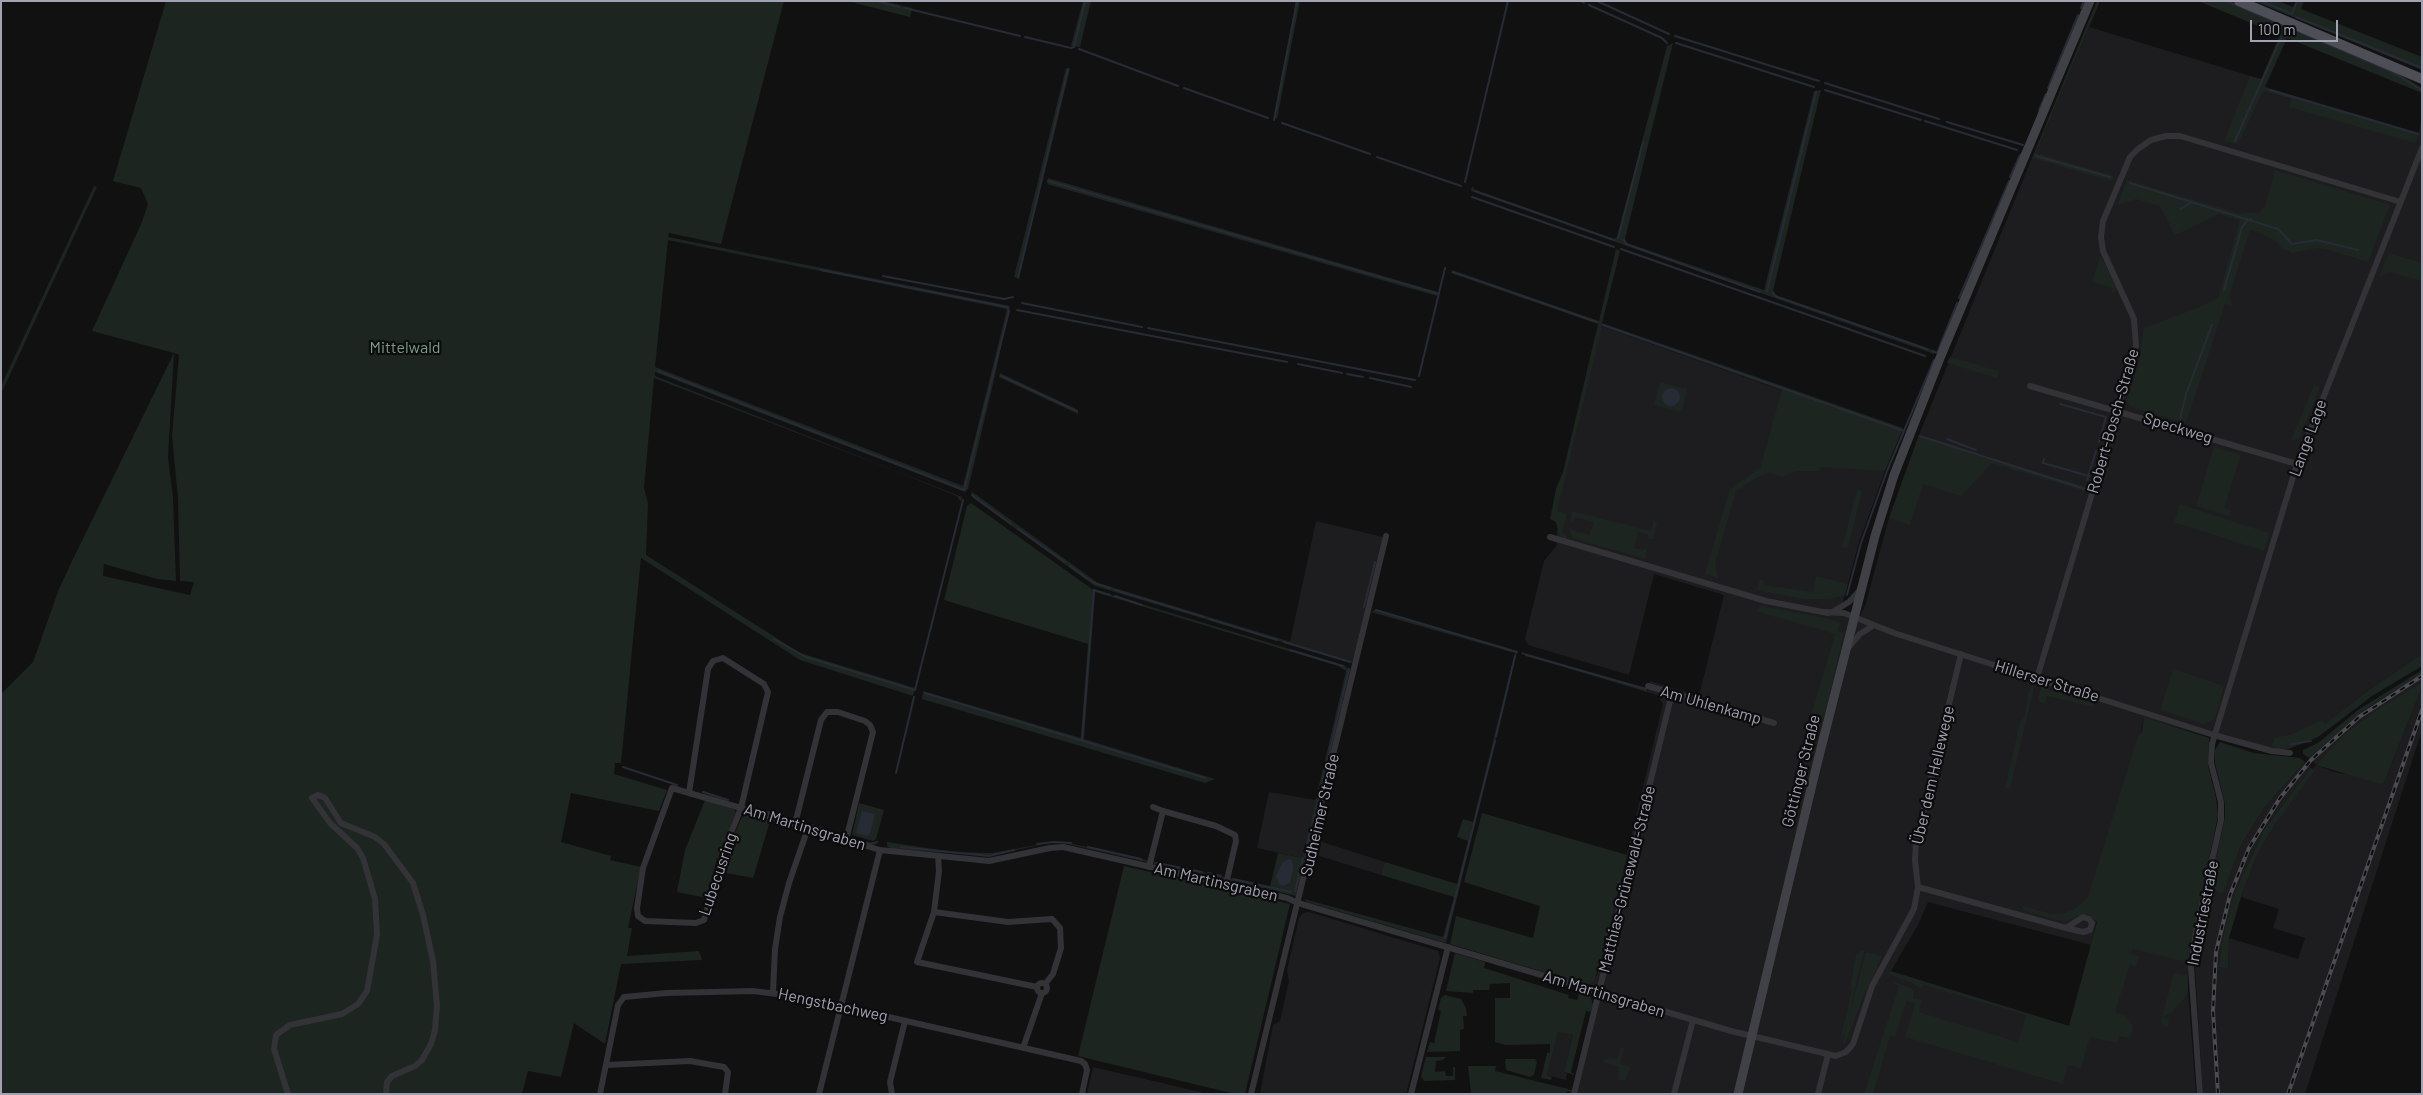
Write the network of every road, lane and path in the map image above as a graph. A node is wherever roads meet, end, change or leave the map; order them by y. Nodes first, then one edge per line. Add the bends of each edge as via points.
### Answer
1 (2090, 1) edge
2 (2239, 1) edge
3 (2411, 74) junction
4 (2422, 79) edge
5 (2422, 84) edge
6 (2422, 148) edge
7 (2401, 202) junction
8 (2030, 386) dead end
9 (2116, 410) junction
10 (2297, 464) junction
11 (1386, 536) dead end
12 (1550, 537) dead end
13 (1862, 588) junction
14 (1825, 612) junction
15 (1834, 612) junction
16 (1854, 619) junction
17 (1875, 628) junction
18 (1848, 648) junction
19 (1961, 654) junction
20 (2037, 678) junction
21 (1648, 686) dead end
22 (1672, 693) junction
23 (1774, 723) dead end
24 (2214, 735) junction
25 (2290, 753) dead end
26 (672, 788) joint
27 (689, 793) junction
28 (1153, 807) dead end
29 (741, 808) junction
30 (1163, 810) junction
31 (795, 824) junction
32 (808, 828) junction
33 (846, 840) junction
34 (880, 850) junction
35 (938, 856) junction
36 (1149, 867) junction
37 (1226, 884) junction
38 (1918, 887) junction
39 (1298, 903) junction
40 (934, 912) junction
41 (2066, 928) dead end
42 (1448, 947) junction
43 (1045, 984) junction
44 (1037, 987) junction
45 (773, 992) junction
46 (1599, 992) junction
47 (1042, 993) junction
48 (842, 1006) junction
49 (905, 1020) junction
50 (1693, 1020) junction
51 (1752, 1036) junction
52 (1023, 1048) junction
53 (1828, 1055) junction
54 (606, 1065) junction
55 (288, 1094) edge
56 (386, 1094) edge
57 (600, 1094) edge
58 (725, 1094) edge
59 (819, 1094) edge
60 (892, 1094) edge
61 (1082, 1094) edge
62 (1251, 1094) edge
63 (1411, 1094) edge
64 (1574, 1094) edge
65 (1674, 1094) edge
66 (1738, 1094) edge
67 (1818, 1094) edge
68 (2200, 1094) edge

1 - 13 main road, Göttinger Straße via 1901,458
2 - 3 main road
3 - 4 main road
3 - 5 street
6 - 7 street, Lange Lage
7 - 9 street, Robert-Bosch-Straße via 2184,136 2161,137 2142,145 2127,163 2101,226 2103,249 2132,311 2136,331 2133,358
7 - 10 street, Lange Lage
8 - 9 street, Speckweg
9 - 10 street, Speckweg
9 - 20 street, Robert-Bosch-Straße
10 - 24 street, Lange Lage
11 - 39 street, Sudheimer Straße
12 - 14 street via 1766,601
13 - 15 street
13 - 16 main road, Göttinger Straße
14 - 15 street
14 - 16 street
15 - 16 street
16 - 17 street, Hillerser Straße
16 - 18 main road, Göttinger Straße
17 - 18 street via 1860,634
17 - 19 street, Hillerser Straße
18 - 51 main road, Göttinger Straße
19 - 20 street, Hillerser Straße
19 - 38 street, Über dem Hellewege via 1916,842
20 - 24 street, Hillerser Straße
21 - 22 street, Am Uhlenkamp
22 - 23 street, Am Uhlenkamp
22 - 46 street, Matthias-Grünewald-Straße
24 - 25 street, Hillerser Straße via 2272,752
24 - 68 street, Industriestraße via 2211,757 2222,820 2191,967
26 - 27 street, Am Martinsgraben
26 - 29 street, Lubecusring via 647,854 639,887 638,913 647,922 696,923 704,920 723,853
27 - 29 street, Am Martinsgraben
27 - 29 street via 708,669 713,661 723,658 764,684 768,691
28 - 30 street
29 - 31 street, Am Martinsgraben
30 - 36 street
30 - 37 street via 1216,826 1235,836
31 - 32 street, Am Martinsgraben
31 - 33 street via 820,723 827,712 838,712 865,721 873,732
32 - 33 street, Am Martinsgraben
32 - 45 street via 780,917
33 - 34 street, Am Martinsgraben
34 - 35 street, Am Martinsgraben
34 - 48 street
35 - 36 street, Am Martinsgraben via 992,861 1058,847
35 - 40 street
36 - 37 street, Am Martinsgraben
37 - 39 street, Am Martinsgraben
38 - 41 street
38 - 53 street, Über dem Hellewege via 1912,914 1872,986 1853,1044 1841,1055
39 - 42 street, Am Martinsgraben
39 - 62 street, Sudheimer Straße
40 - 43 street via 1008,922 1052,920 1060,928 1061,948 1053,974
40 - 44 street via 917,962
42 - 46 street, Am Martinsgraben
42 - 63 street
43 - 44 street via 1040,983
43 - 47 street via 1047,990
44 - 47 street
45 - 48 street, Hengstbachweg
45 - 54 street, Hengstbachweg via 702,991 624,997 618,1005
46 - 50 street, Am Martinsgraben
46 - 64 street, Matthias-Grünewald-Straße
47 - 52 street
48 - 49 street, Hengstbachweg
48 - 59 street
49 - 52 street, Hengstbachweg
49 - 60 street via 890,1082
50 - 51 street, Am Martinsgraben
50 - 65 street
51 - 53 street
51 - 66 main road, Göttinger Straße
52 - 61 street, Hengstbachweg via 1080,1061 1086,1066
53 - 67 street
54 - 57 street
54 - 58 street via 690,1061 724,1067 729,1079
55 - 56 street via 274,1049 276,1035 290,1025 342,1014 358,1004 368,988 377,935 375,899 363,858 312,798 318,795 325,798 341,823 382,842 413,883 424,915 433,961 437,1006 435,1030 422,1060 392,1076 387,1082

